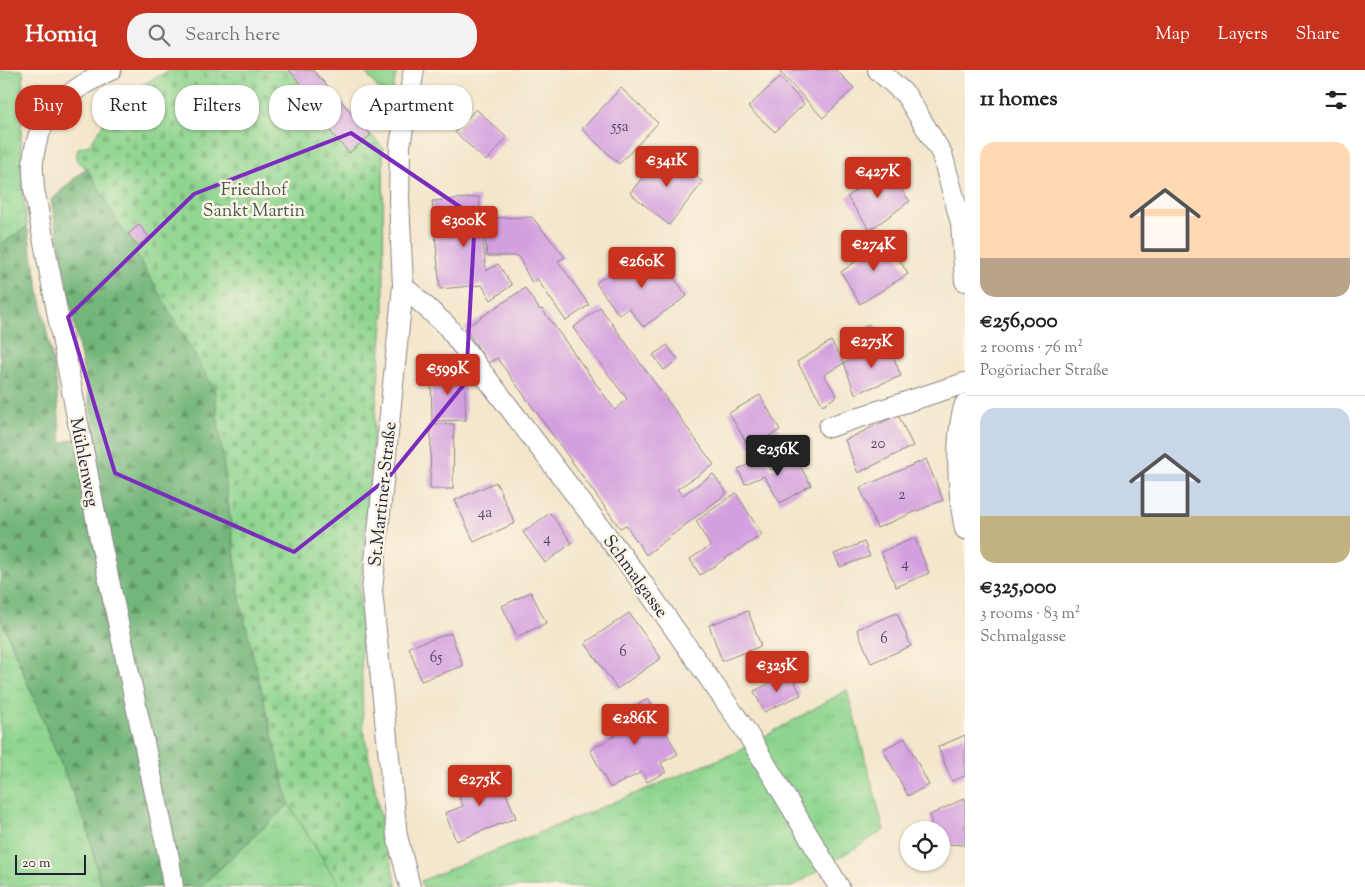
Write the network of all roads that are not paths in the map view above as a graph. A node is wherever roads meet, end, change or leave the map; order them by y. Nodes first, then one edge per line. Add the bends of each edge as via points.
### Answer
1 (112, 70) edge
2 (414, 70) edge
3 (878, 70) edge
4 (965, 281) edge
5 (403, 286) junction
6 (965, 383) edge
7 (965, 404) edge
8 (829, 427) dead end
9 (965, 529) edge
10 (173, 887) edge
11 (410, 887) edge
12 (839, 887) edge

1 - 10 street, Mühlenweg via 62,99 41,126 33,162 34,189 100,539
2 - 5 street, St.Martiner-Straße via 398,170
3 - 4 street via 906,95 942,154 962,223
5 - 11 street, St.Martiner-Straße via 372,591 397,836
5 - 12 street, Schmalgasse via 447,326 636,574 744,728
6 - 8 street
7 - 9 street via 958,447

